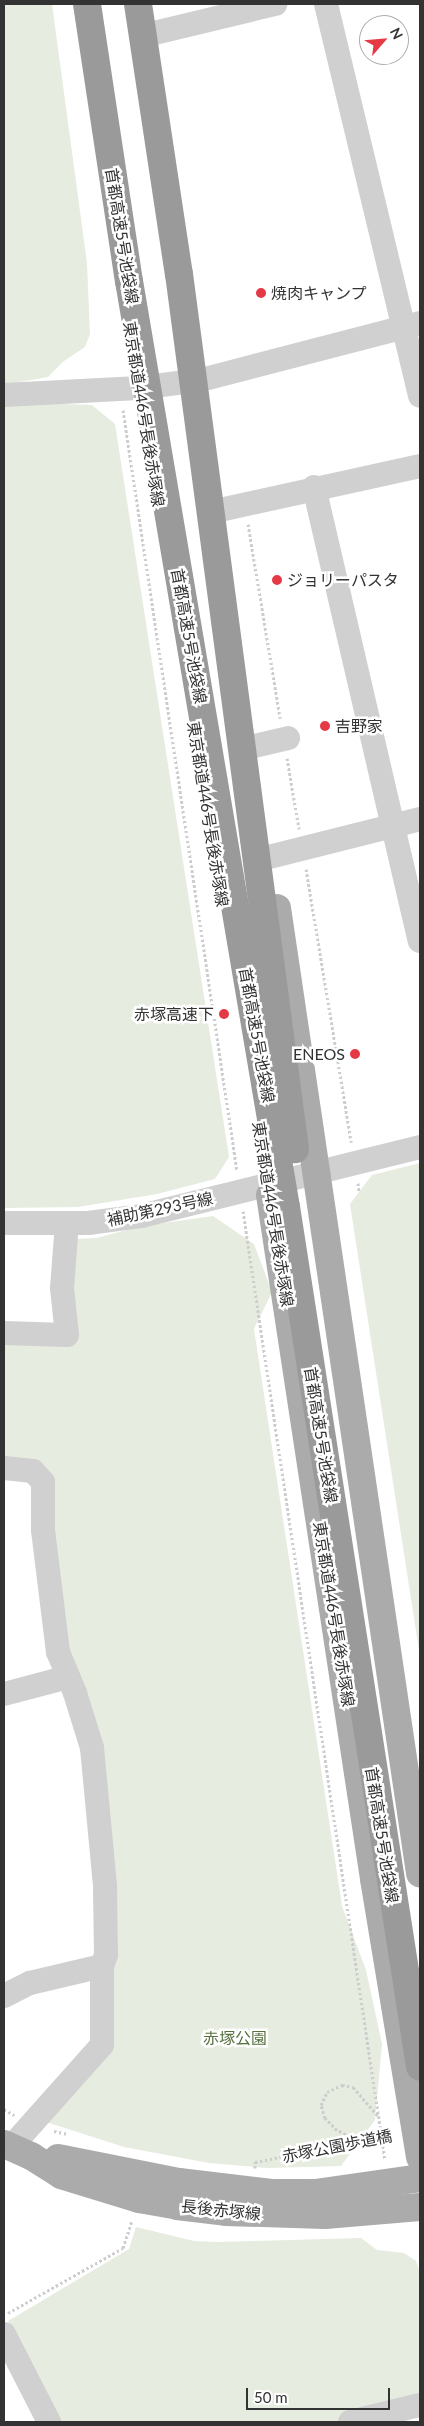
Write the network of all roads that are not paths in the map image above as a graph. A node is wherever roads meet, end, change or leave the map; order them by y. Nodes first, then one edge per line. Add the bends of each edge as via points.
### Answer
1 (81, 4) edge
2 (87, 4) edge
3 (106, 4) edge
4 (119, 4) edge
5 (138, 4) edge
6 (145, 4) edge
7 (275, 4) edge
8 (326, 4) edge
9 (150, 34) junction
10 (412, 325) edge
11 (201, 380) junction
12 (129, 388) junction
13 (4, 395) edge
14 (420, 396) edge
15 (420, 466) edge
16 (314, 487) junction
17 (220, 510) junction
18 (288, 738) dead end
19 (254, 746) junction
20 (420, 819) edge
21 (392, 826) junction
22 (269, 856) junction
23 (420, 941) edge
24 (271, 1053) junction
25 (420, 1147) edge
26 (314, 1175) junction
27 (269, 1185) junction
28 (4, 1223) edge
29 (67, 1223) junction
30 (4, 1333) edge
31 (4, 1468) edge
32 (68, 1677) junction
33 (4, 1694) edge
34 (420, 1872) edge
35 (102, 1966) junction
36 (420, 1980) edge
37 (4, 1996) edge
38 (420, 2067) edge
39 (15, 2149) edge
40 (420, 2157) edge
41 (420, 2178) edge
42 (420, 2206) edge
43 (4, 2325) edge
44 (420, 2405) edge
45 (49, 2422) edge
46 (350, 2422) edge

1 - 12 main road, 東京都道446号長後赤塚線
2 - 24 highway, 首都高速5号池袋線 via 129,281
3 - 24 highway
4 - 24 highway
5 - 24 highway, 首都高速5号池袋線 via 180,284
6 - 9 main road
7 - 9 street
8 - 10 street
9 - 11 main road
10 - 11 street
10 - 14 street
11 - 12 street
11 - 17 main road
12 - 13 street
12 - 27 main road, 東京都道446号長後赤塚線
15 - 16 street
16 - 17 street
16 - 21 street
17 - 19 main road
18 - 19 street
19 - 22 main road
20 - 21 street
21 - 22 street
21 - 23 street
22 - 26 main road
24 - 36 highway, 首都高速5号池袋線
24 - 38 highway, 首都高速5号池袋線
25 - 26 street, 補助第293号線
26 - 27 street, 補助第293号線
26 - 34 main road
27 - 29 street, 補助第293号線 via 141,1216
27 - 40 main road, 東京都道446号長後赤塚線 via 374,1879
28 - 29 street, 補助第293号線
29 - 30 street via 62,1288 67,1334
31 - 32 street via 33,1471 43,1482 42,1530 58,1652
32 - 33 street
32 - 35 street via 92,1748 105,1886 106,1955
35 - 37 street via 30,1983
35 - 39 street via 102,2045 31,2124
39 - 41 main road, 長後赤塚線 via 179,2182 273,2193 367,2188
39 - 42 main road, 長後赤塚線 via 61,2175 139,2199 226,2212 325,2216
43 - 45 street
44 - 46 street

